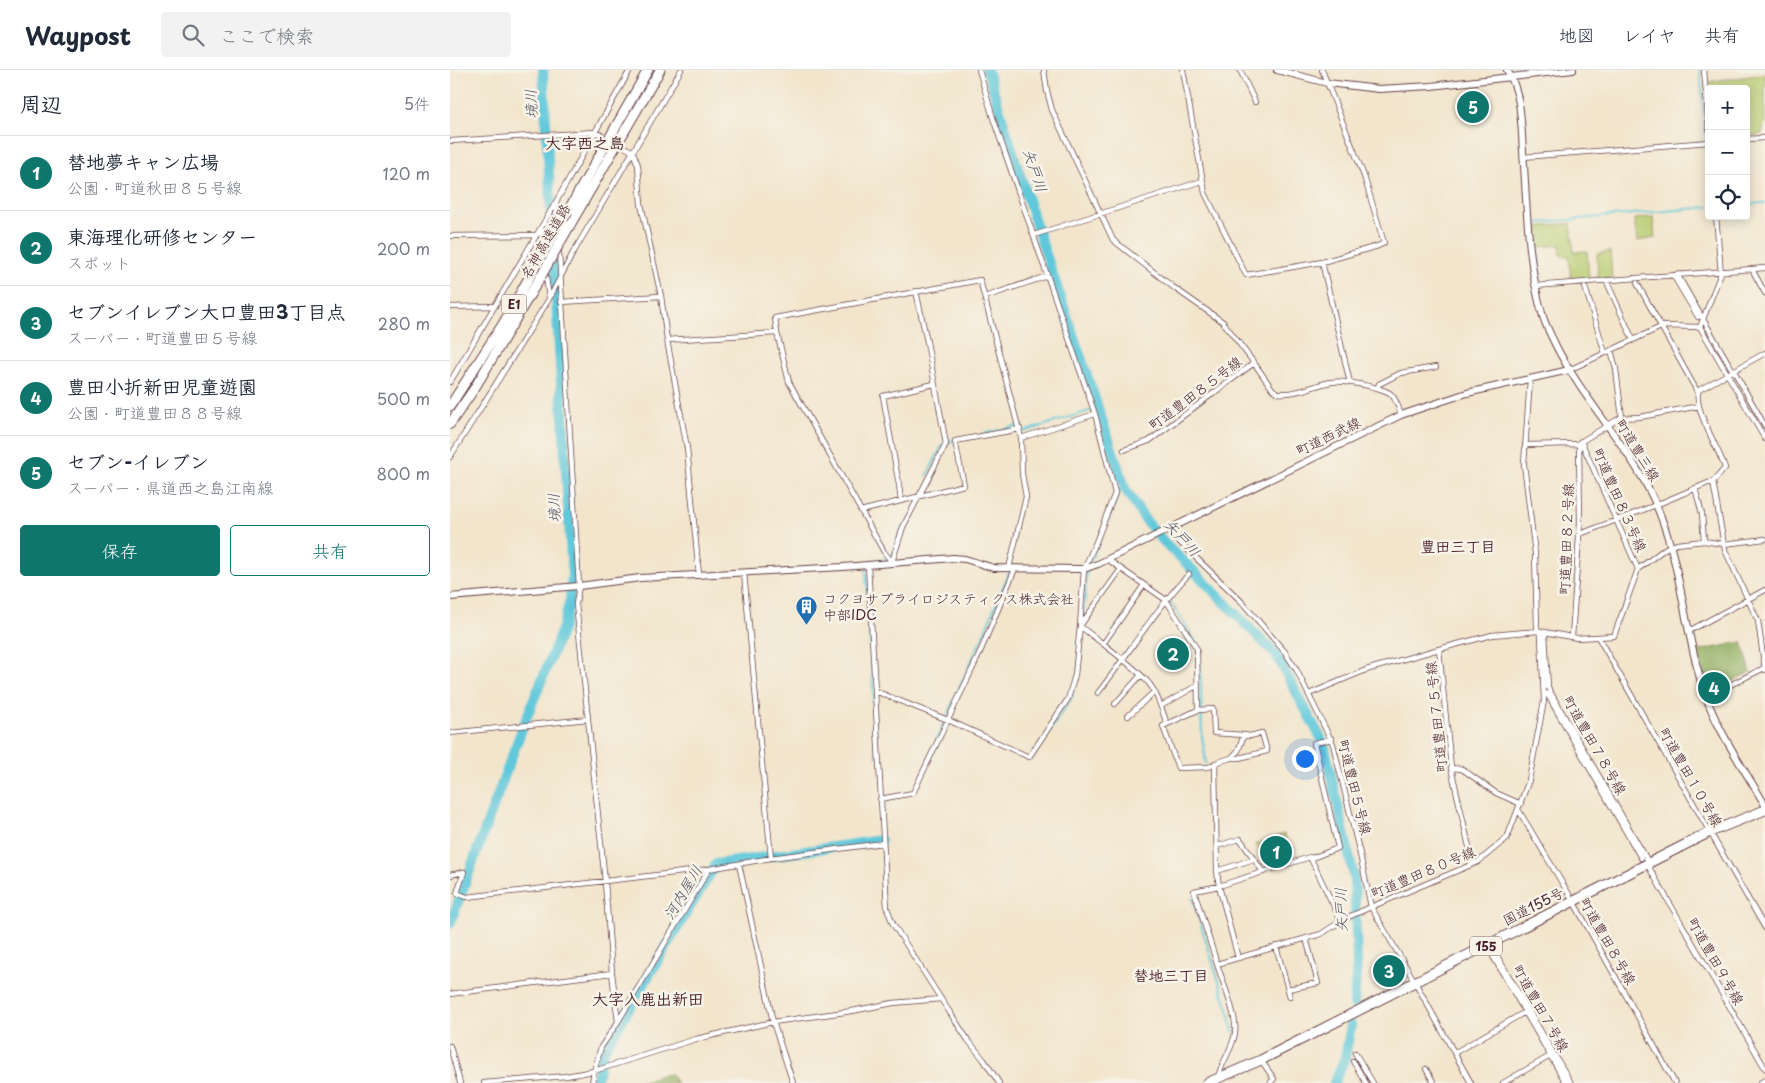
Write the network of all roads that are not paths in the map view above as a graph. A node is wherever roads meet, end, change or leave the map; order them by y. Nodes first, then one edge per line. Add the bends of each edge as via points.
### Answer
1 (630, 70) edge
2 (648, 70) edge
3 (660, 70) edge
4 (681, 70) edge
5 (979, 70) edge
6 (1044, 70) edge
7 (1183, 70) edge
8 (1240, 70) edge
9 (1277, 70) edge
10 (1322, 70) edge
11 (1507, 70) edge
12 (1573, 70) edge
13 (1704, 70) edge
14 (1511, 76) junction
15 (1328, 83) junction
16 (1705, 85) edge
17 (1255, 102) dead end
18 (595, 132) junction
19 (1765, 132) edge
20 (601, 135) tunnel mouth
21 (1764, 138) edge
22 (1750, 139) edge
23 (450, 141) edge
24 (1705, 142) edge
25 (626, 148) tunnel mouth
26 (633, 152) junction
27 (1524, 157) junction
28 (1202, 181) junction
29 (556, 202) junction
30 (1100, 213) junction
31 (1716, 220) edge
32 (541, 226) junction
33 (536, 235) junction
34 (1034, 235) junction
35 (450, 236) edge
36 (1322, 262) junction
37 (1765, 268) edge
38 (1753, 270) junction
39 (1721, 272) junction
40 (1676, 275) junction
41 (1047, 276) junction
42 (560, 278) junction
43 (1606, 281) junction
44 (1637, 283) dead end
45 (1535, 286) junction
46 (1585, 287) dead end
47 (916, 291) junction
48 (1765, 293) edge
49 (661, 296) junction
50 (985, 297) junction
51 (549, 299) junction
52 (561, 302) junction
53 (495, 306) junction
54 (450, 308) edge
55 (1702, 324) junction
56 (1660, 327) junction
57 (777, 333) junction
58 (667, 340) junction
59 (1633, 340) junction
60 (1611, 350) junction
61 (491, 351) junction
62 (1605, 353) junction
63 (1765, 353) edge
64 (1254, 364) junction
65 (1436, 367) dead end
66 (1569, 370) junction
67 (1731, 372) junction
68 (1530, 379) junction
69 (450, 382) edge
70 (1350, 383) junction
71 (934, 384) junction
72 (1378, 388) junction
73 (1698, 393) junction
74 (450, 406) edge
75 (1699, 406) junction
76 (1095, 414) junction
77 (1401, 414) junction
78 (1622, 418) junction
79 (450, 424) edge
80 (1607, 424) junction
81 (1765, 426) edge
82 (1020, 429) junction
83 (1021, 438) junction
84 (1765, 438) edge
85 (1580, 442) junction
86 (1525, 445) junction
87 (1124, 450) dead end
88 (450, 457) edge
89 (1713, 482) junction
90 (1695, 488) junction
91 (919, 496) junction
92 (901, 501) junction
93 (1656, 505) junction
94 (861, 511) junction
95 (1616, 521) junction
96 (1163, 531) junction
97 (1580, 534) junction
98 (1765, 539) edge
99 (1704, 542) junction
100 (1724, 544) junction
101 (1671, 545) junction
102 (1109, 559) junction
103 (892, 562) junction
104 (868, 565) junction
105 (1012, 568) junction
106 (1084, 569) junction
107 (1121, 569) junction
108 (1638, 569) junction
109 (744, 573) junction
110 (1189, 574) dead end
111 (700, 575) junction
112 (1144, 585) junction
113 (579, 586) junction
114 (1765, 590) edge
115 (450, 597) edge
116 (1166, 599) junction
117 (1748, 600) junction
118 (1080, 626) junction
119 (1690, 631) junction
120 (1539, 632) junction
121 (1545, 632) junction
122 (1572, 637) junction
123 (1598, 638) junction
124 (1102, 644) junction
125 (1440, 649) junction
126 (1123, 660) junction
127 (1764, 669) edge
128 (1140, 676) junction
129 (1198, 685) junction
130 (875, 691) junction
131 (1154, 692) junction
132 (1544, 692) junction
133 (1098, 693) dead end
134 (1309, 694) junction
135 (1706, 697) junction
136 (1115, 704) dead end
137 (1161, 706) junction
138 (1198, 710) junction
139 (1128, 716) dead end
140 (588, 719) junction
141 (948, 720) junction
142 (1167, 724) junction
143 (450, 734) edge
144 (1246, 735) junction
145 (1332, 739) junction
146 (1232, 758) junction
147 (1215, 765) junction
148 (1451, 768) junction
149 (880, 799) junction
150 (1521, 804) junction
151 (1765, 805) edge
152 (1765, 810) edge
153 (1519, 811) junction
154 (1710, 832) junction
155 (883, 843) junction
156 (1217, 846) junction
157 (771, 858) junction
158 (1312, 858) junction
159 (1254, 859) junction
160 (1646, 862) junction
161 (740, 864) junction
162 (1473, 864) junction
163 (709, 869) junction
164 (1217, 871) junction
165 (1263, 872) junction
166 (450, 874) edge
167 (605, 882) junction
168 (1219, 886) junction
169 (1573, 901) junction
170 (1368, 908) junction
171 (1341, 921) junction
172 (1765, 928) edge
173 (1306, 938) junction
174 (1489, 945) junction
175 (1276, 946) junction
176 (1238, 958) junction
177 (1217, 964) junction
178 (612, 973) junction
179 (1415, 982) junction
180 (1288, 989) junction
181 (450, 994) edge
182 (1290, 997) dead end
183 (941, 999) junction
184 (1525, 1012) junction
185 (618, 1022) junction
186 (773, 1022) junction
187 (450, 1046) edge
188 (1355, 1053) dead end
189 (1454, 1053) junction
190 (1550, 1056) junction
191 (1261, 1060) junction
192 (1353, 1061) dead end
193 (1765, 1068) edge
194 (1426, 1069) dead end
195 (594, 1071) junction
196 (1218, 1079) junction
197 (1765, 1080) edge
198 (460, 1083) edge
199 (484, 1083) edge
200 (592, 1083) edge
201 (793, 1083) edge
202 (999, 1083) edge
203 (1207, 1083) edge
204 (1270, 1083) edge
205 (1366, 1083) edge
206 (1373, 1083) edge
207 (1434, 1083) edge
208 (1471, 1083) edge
209 (1503, 1083) edge
210 (1566, 1083) edge
211 (1571, 1083) edge
212 (1675, 1083) edge
213 (1760, 1083) edge

1 - 18 street
2 - 61 highway, 名神高速道路 / E1, bridge
3 - 61 highway, 名神高速道路 / E1, bridge via 541,276
4 - 26 street
5 - 34 street
6 - 30 street via 1052,110
7 - 28 street
8 - 17 street
9 - 15 street
10 - 15 street
11 - 14 street, 町道豊三線
12 - 14 street
13 - 16 street
14 - 15 street via 1405,89 1358,88
14 - 27 street, 町道豊三線 via 1519,105
15 - 36 street via 1364,176 1384,243
18 - 20 street
18 - 23 street
18 - 29 street
19 - 21 street
21 - 22 street
24 - 27 street
25 - 26 street
26 - 42 street
26 - 49 street
27 - 45 street, 町道豊三線
28 - 30 street
28 - 36 street via 1245,274
29 - 32 street
29 - 42 street
30 - 34 street
30 - 64 street via 1119,246 1223,322
31 - 39 street
32 - 33 street
32 - 51 street
33 - 35 street
33 - 53 street
34 - 41 street
36 - 70 street
37 - 38 street
38 - 39 street
38 - 48 street
39 - 40 street
39 - 55 street
40 - 43 street
40 - 55 street
41 - 50 street
41 - 76 street
42 - 51 street
42 - 52 street
43 - 45 street
43 - 59 street
44 - 56 street
45 - 66 street, 町道豊三線 via 1542,316
46 - 62 street
47 - 50 street via 980,280
47 - 57 street via 775,318
47 - 71 street
49 - 52 street
49 - 58 street
50 - 82 street
51 - 88 street
52 - 113 street
53 - 54 street
53 - 69 street
55 - 56 street
55 - 67 street
56 - 59 street
56 - 73 street
57 - 58 street
57 - 94 street via 790,382
58 - 111 street via 687,448
59 - 60 street
60 - 62 street
60 - 78 street
61 - 74 highway, 名神高速道路 / E1
61 - 79 highway, 名神高速道路 / E1
62 - 66 street
63 - 67 street
64 - 70 street, 町道豊田８５号線 via 1278,393 1334,381
64 - 87 street, 町道豊田８５号線 via 1149,441
65 - 72 street via 1401,373 1379,384
66 - 68 street, 町道西武線
66 - 80 street, 町道豊三線
67 - 73 street
67 - 81 street
67 - 84 street
68 - 77 street, 町道西武線 via 1467,393
68 - 86 street, 町道豊田８０号線
70 - 72 street, 町道豊田８５号線
71 - 91 street via 946,444
71 - 92 street via 883,396
72 - 77 street, 町道豊田８５号線 via 1392,395
73 - 75 street
75 - 78 street
75 - 89 street via 1724,468
76 - 83 street
76 - 106 street via 1115,492
77 - 96 street, 町道西武線
78 - 80 street
80 - 85 street
80 - 93 street, 町道豊三線 via 1638,469
82 - 83 street
82 - 91 street via 955,441 964,485
83 - 105 street via 1026,497
85 - 86 street
85 - 95 street, 町道豊田８３号線
85 - 97 street, 町道豊田８２号線
86 - 120 street, 町道豊田８０号線 via 1524,469 1535,554
89 - 90 street
89 - 100 street
90 - 93 street
90 - 99 street via 1702,514
91 - 92 street
91 - 103 street via 903,527
92 - 94 street
93 - 95 street
93 - 101 street, 町道豊三線
94 - 103 street
95 - 97 street
95 - 108 street, 町道豊田８３号線
96 - 102 street, 町道西武線
96 - 134 street, 町道豊田５号線 via 1232,592 1263,626 1287,655
97 - 122 street, 町道豊田８２号線
98 - 100 street
99 - 100 street
99 - 101 street
100 - 117 street
101 - 108 street
101 - 119 street, 町道豊三線
102 - 106 street, 町道西武線
102 - 107 street
103 - 104 street
103 - 105 street via 953,558 994,568
104 - 109 street
104 - 130 street
105 - 106 street
105 - 141 street via 978,657
106 - 118 street
107 - 112 street
107 - 118 street
108 - 123 street via 1614,636
109 - 111 street
109 - 157 street
110 - 116 street
111 - 113 street
112 - 116 street
112 - 124 street
113 - 115 street
113 - 140 street via 576,604
114 - 117 street
116 - 126 street
116 - 129 street via 1197,648
117 - 119 street
117 - 127 street via 1759,624
118 - 124 street
118 - 141 street via 1075,675 1068,699 1029,757
119 - 135 street, 町道豊三線
120 - 121 street, 町道豊田７５号線
120 - 125 street, 町道豊田７５号線 via 1492,635
120 - 132 street, 町道豊田８０号線
121 - 122 street, 町道豊田７５号線
121 - 160 street, 町道豊田７８号線 via 1548,688
122 - 123 street, 町道豊田７５号線
123 - 154 street, 町道豊田１０号線
124 - 126 street
125 - 134 street via 1366,670
125 - 148 street, 町道豊田７５号線
126 - 128 street
126 - 133 street
127 - 135 street
128 - 131 street
128 - 136 street
129 - 137 street
129 - 138 street
130 - 141 street
130 - 149 street
131 - 137 street
131 - 139 street
132 - 150 street, 町道豊田８０号線 via 1531,773
132 - 160 street
134 - 145 street, 町道豊田５号線
135 - 151 street, 町道豊三線
137 - 142 street
138 - 142 street
138 - 144 street via 1213,709 1214,733
140 - 143 street
140 - 167 street
141 - 149 street via 913,793
142 - 147 street via 1163,726 1178,768
144 - 146 street
144 - 146 street via 1262,732 1267,751
145 - 158 street via 1314,743 1338,848
145 - 170 street, 町道豊田５号線 via 1360,854
146 - 147 street
147 - 156 street
148 - 150 street via 1462,768 1496,793
148 - 162 street, 町道豊田７５号線
149 - 155 street
150 - 153 street, 町道豊田８０号線
152 - 154 highway, 国道155号 / 155
153 - 162 street, 町道豊田８０号線 via 1507,838
153 - 169 street, 町道豊田８号線
154 - 160 highway, 国道155号 / 155
154 - 172 street, 町道豊田１０号線
155 - 157 street
155 - 183 street via 890,916
156 - 159 street via 1240,839
156 - 164 street
157 - 161 street
158 - 165 street
158 - 171 street
159 - 164 street
159 - 165 street
160 - 169 highway, 国道155号 / 155
160 - 193 street, 町道豊田９号線
161 - 163 street
161 - 186 street
162 - 170 street, 町道豊田８０号線
163 - 167 street
163 - 185 street
164 - 168 street
165 - 168 street
166 - 167 street via 464,872 457,893 467,897
167 - 178 street
168 - 176 street
168 - 177 street via 1194,891
169 - 174 highway, 国道155号 / 155
169 - 212 street, 町道豊田８号線
170 - 171 street, 町道豊田８０号線
170 - 179 street, 町道豊田５号線
171 - 173 street, 町道豊田８０号線 via 1321,934
173 - 175 street, 町道豊田８０号線
173 - 180 street via 1318,983
174 - 179 highway, 国道155号 / 155
174 - 184 street
174 - 211 street, 町道豊田７号線
175 - 176 street, 町道豊田８０号線
175 - 180 street
176 - 177 street, 町道豊田８０号線
177 - 196 street via 1236,1031
178 - 181 street
178 - 185 street
179 - 189 street, 町道豊田５号線
179 - 191 highway, 国道155号 / 155
180 - 182 street
183 - 186 street via 893,1003
183 - 202 street
184 - 189 street
184 - 190 street
185 - 195 street via 601,1047
186 - 195 street via 696,1039
186 - 201 street
187 - 198 street
188 - 206 street
189 - 208 street, 町道豊田５号線
190 - 209 street
190 - 210 street
191 - 196 highway, 国道155号 / 155
191 - 204 street via 1274,1079
192 - 205 street
194 - 207 street
195 - 199 street
195 - 200 street
196 - 203 highway, 国道155号 / 155
197 - 213 street

